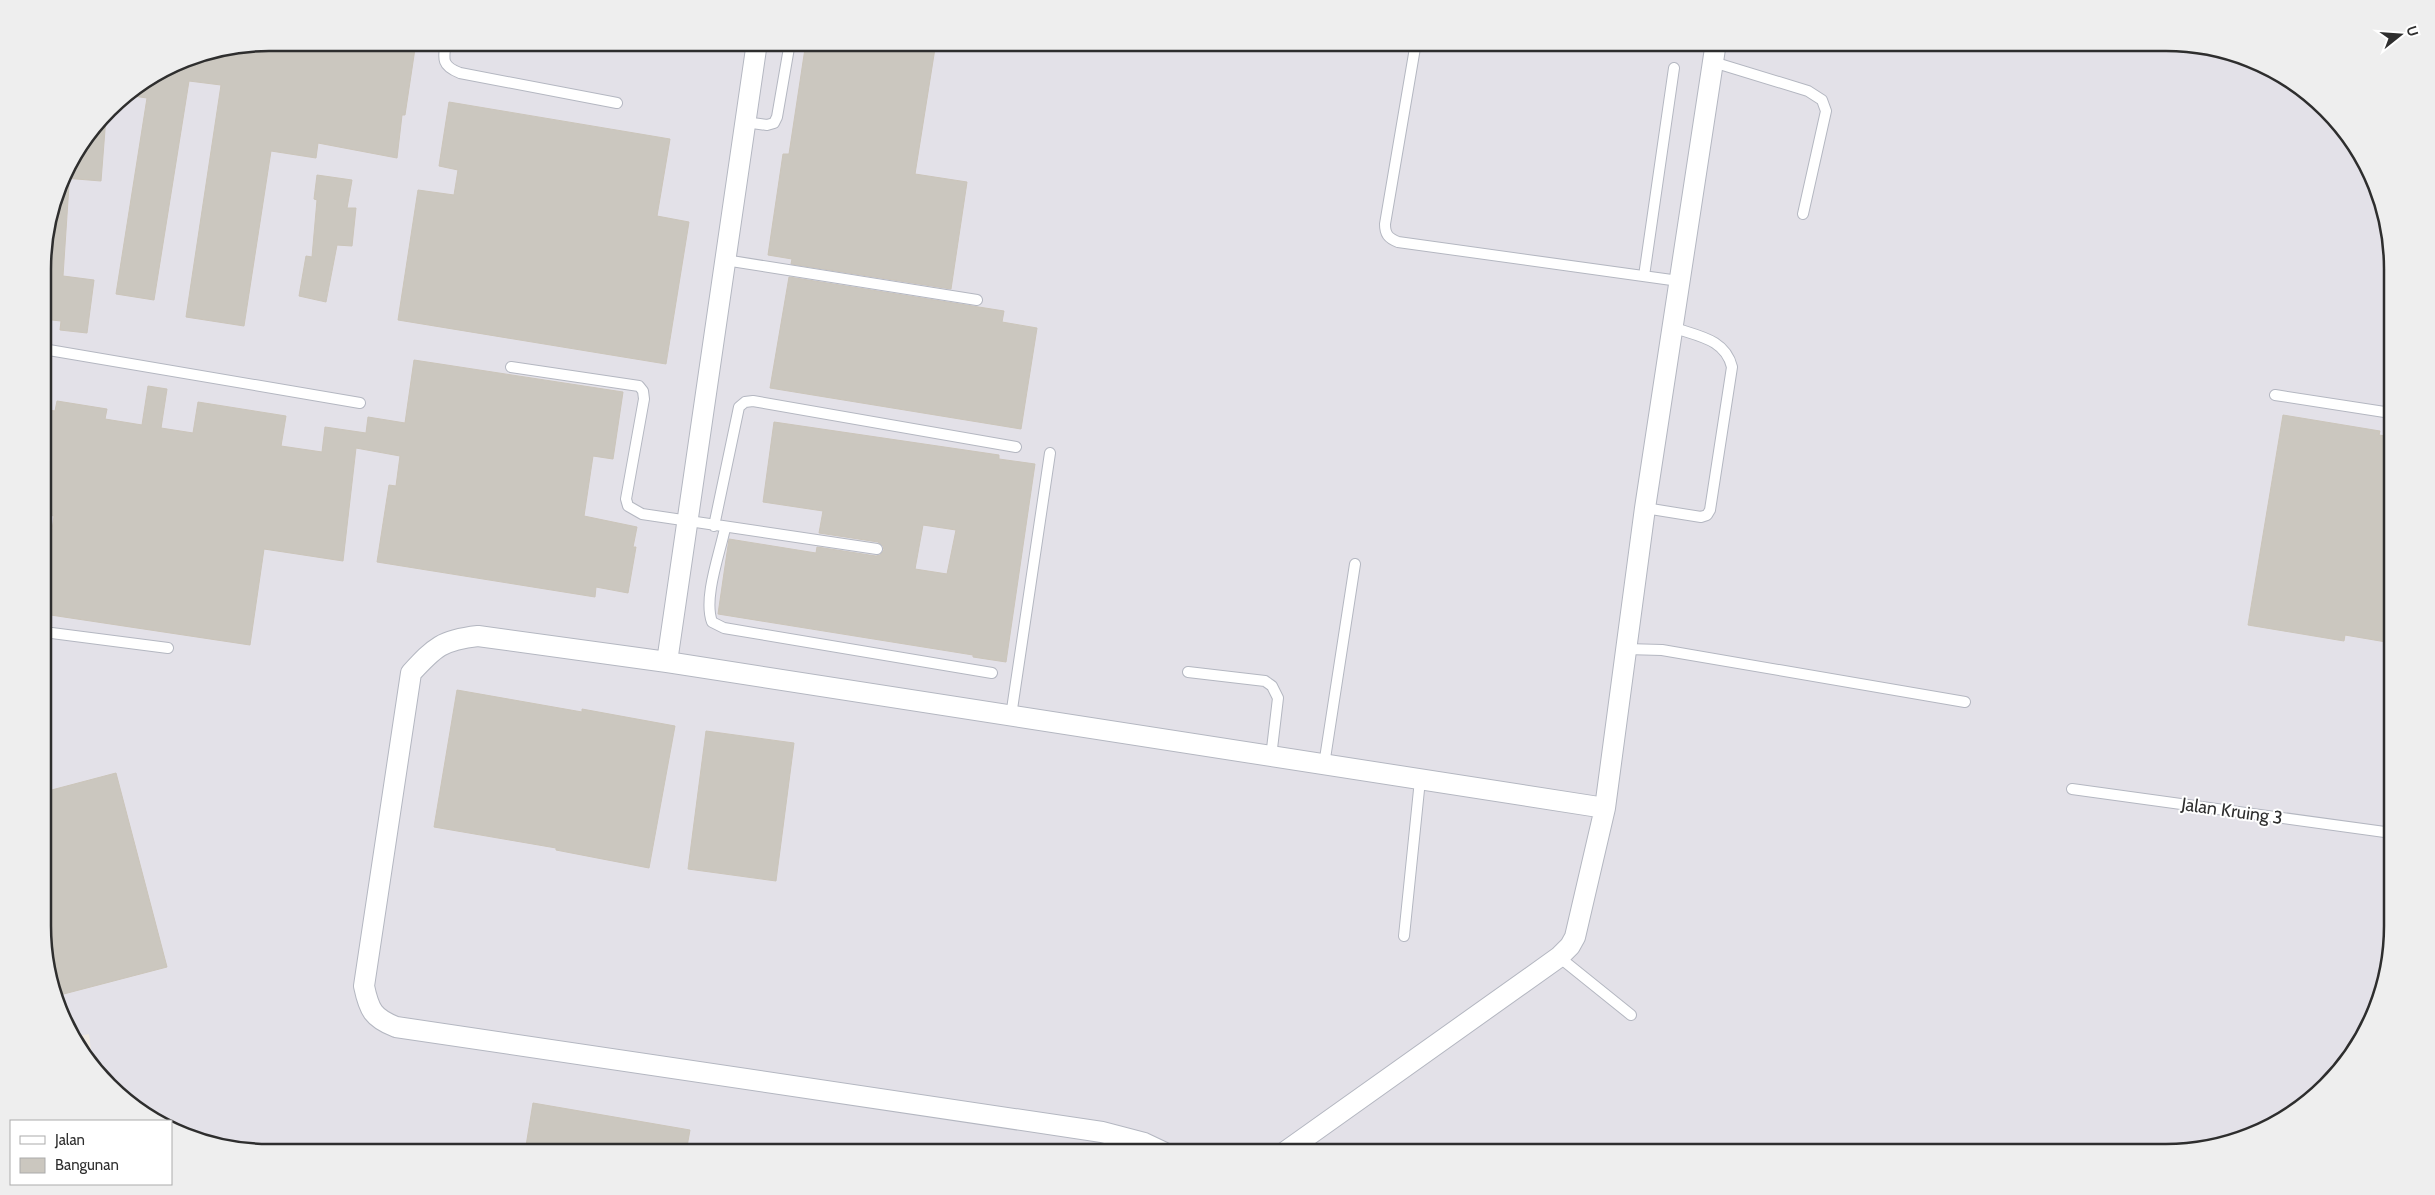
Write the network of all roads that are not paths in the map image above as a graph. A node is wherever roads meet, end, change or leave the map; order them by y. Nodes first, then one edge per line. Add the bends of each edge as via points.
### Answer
1 (446, 51) edge
2 (756, 51) edge
3 (788, 51) edge
4 (1414, 51) edge
5 (1715, 51) edge
6 (1713, 62) junction
7 (1674, 68) dead end
8 (617, 104) dead end
9 (745, 122) junction
10 (1803, 214) dead end
11 (725, 260) junction
12 (1644, 276) junction
13 (1679, 281) junction
14 (976, 300) dead end
15 (1672, 327) junction
16 (51, 350) edge
17 (511, 368) dead end
18 (2276, 395) dead end
19 (360, 402) dead end
20 (2384, 412) edge
21 (1016, 447) dead end
22 (1050, 453) dead end
23 (1645, 508) junction
24 (687, 522) junction
25 (714, 526) junction
26 (725, 528) junction
27 (877, 549) dead end
28 (1355, 564) dead end
29 (51, 633) edge
30 (168, 648) dead end
31 (1626, 649) junction
32 (667, 662) junction
33 (1188, 672) dead end
34 (992, 673) dead end
35 (1965, 702) dead end
36 (1011, 716) junction
37 (1271, 757) junction
38 (1324, 765) junction
39 (1420, 780) junction
40 (2072, 789) dead end
41 (1605, 808) junction
42 (2384, 832) edge
43 (1404, 936) dead end
44 (1559, 957) junction
45 (1631, 1015) dead end
46 (1146, 1144) edge
47 (1297, 1144) edge

1 - 8 lane via 448,69 460,73
2 - 9 street
3 - 9 lane via 774,123
4 - 12 lane via 1385,224 1387,235 1398,242
5 - 6 street
6 - 10 lane via 1808,91 1822,100 1826,111
6 - 13 street
7 - 12 lane
9 - 11 street
11 - 14 lane
11 - 24 street
12 - 13 lane
13 - 15 street
15 - 23 street
15 - 23 lane via 1720,344 1730,357 1732,367 1707,515 1701,517
16 - 19 lane
17 - 24 lane via 639,386 644,399 627,492 628,506 642,514
18 - 20 lane
21 - 25 lane via 753,400 745,402 739,407
22 - 36 lane
23 - 31 street
24 - 25 lane
24 - 32 street
25 - 26 lane
26 - 27 lane
26 - 34 lane via 708,612 712,622 724,628
28 - 38 lane
29 - 30 lane
31 - 35 lane via 1662,650
31 - 41 street
32 - 36 street
32 - 46 street via 478,636 454,639 433,650 412,673 364,986 372,1013 396,1027 1102,1132
33 - 37 lane via 1265,681 1272,686 1278,698
36 - 37 street
37 - 38 street
38 - 39 street
39 - 41 street
39 - 43 lane
40 - 42 lane, Jalan Kruing 3
41 - 44 street via 1575,936
44 - 45 lane
44 - 47 street

